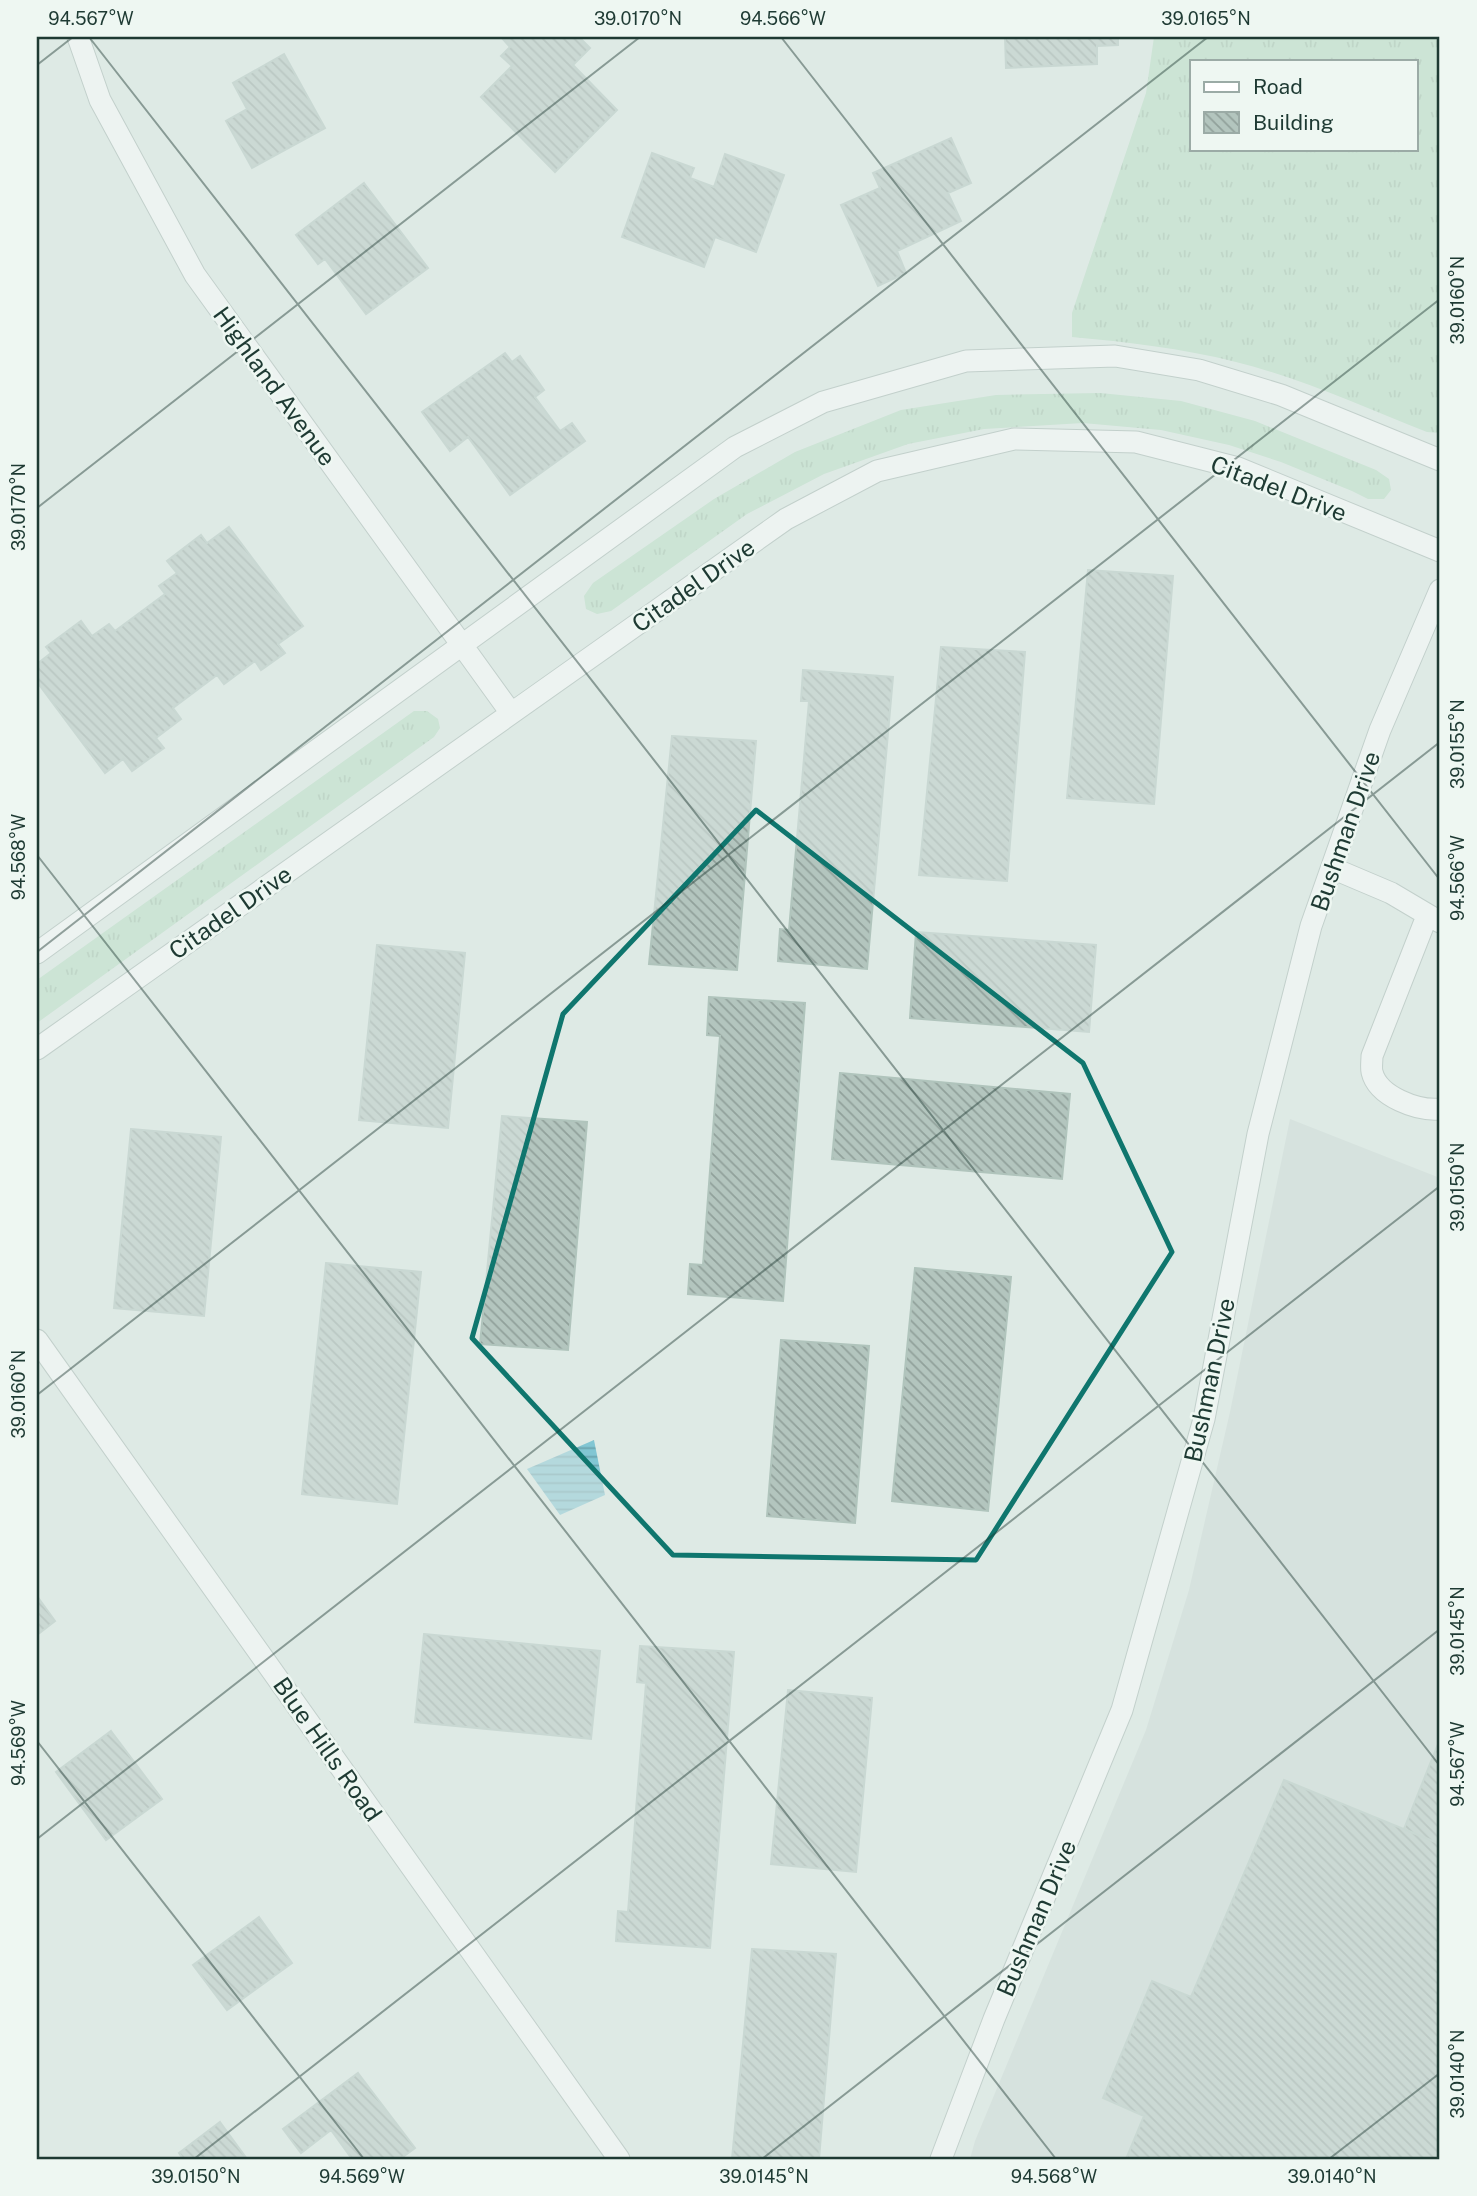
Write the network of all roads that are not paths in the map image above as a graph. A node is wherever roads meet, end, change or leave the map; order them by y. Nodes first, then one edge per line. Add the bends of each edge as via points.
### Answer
1 (78, 37) edge
2 (1440, 460) edge
3 (1440, 551) edge
4 (1440, 590) edge
5 (462, 646) junction
6 (511, 713) junction
7 (1332, 868) junction
8 (1433, 919) edge
9 (37, 954) edge
10 (37, 1049) edge
11 (1440, 1109) edge
12 (37, 1340) edge
13 (619, 2159) edge
14 (941, 2159) edge

1 - 5 street, Highland Avenue via 100,100 195,275
2 - 5 street via 1281,395 1199,370 1115,356 966,361 823,401 735,447
3 - 6 street, Citadel Drive via 1238,468 1136,442 1014,439 877,471 786,519
4 - 7 street, Bushman Drive via 1380,730
5 - 6 street, Highland Avenue
5 - 9 street
6 - 10 street, Citadel Drive
7 - 8 street via 1391,893
7 - 14 street, Bushman Drive via 1311,926 1258,1133 1204,1419 1139,1658
8 - 11 street via 1372,1056 1372,1073 1387,1093 1412,1107
12 - 13 street, Blue Hills Road

